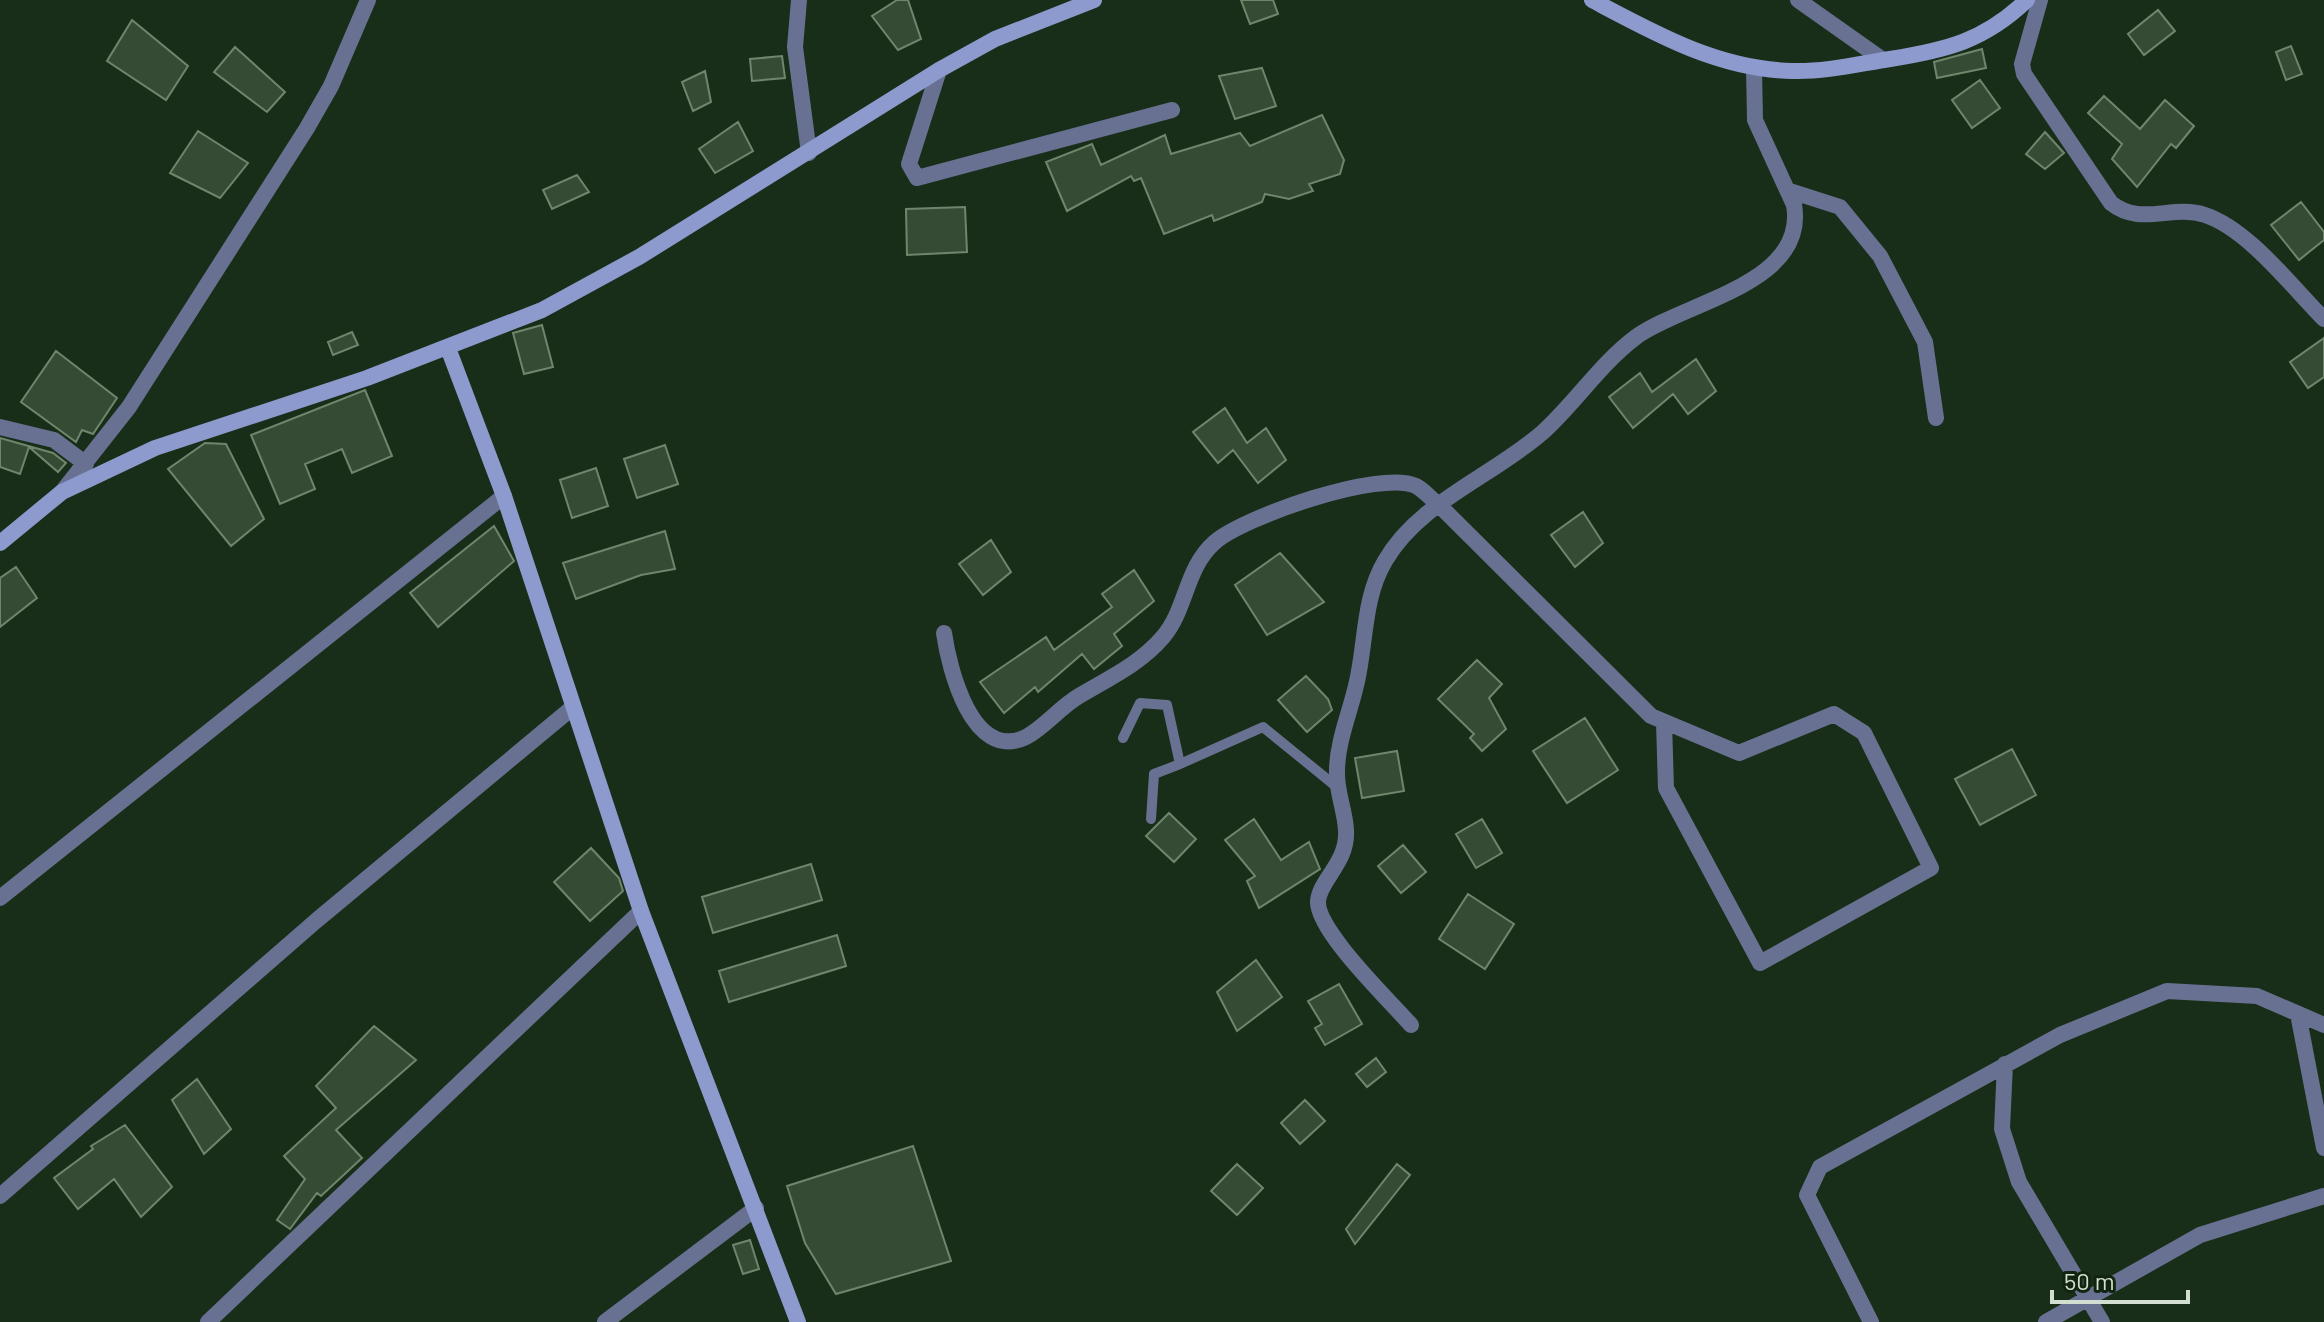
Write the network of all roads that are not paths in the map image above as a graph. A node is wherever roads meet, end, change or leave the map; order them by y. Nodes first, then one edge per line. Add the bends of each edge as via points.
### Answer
1 (368, 0) edge
2 (799, 0) edge
3 (1094, 0) edge
4 (1592, 0) edge
5 (2027, 0) edge
6 (2040, 0) edge
7 (1801, 1) edge
8 (1883, 60) junction
9 (1754, 68) junction
10 (939, 70) junction
11 (1172, 110) dead end
12 (809, 153) junction
13 (1787, 190) junction
14 (2324, 319) edge
15 (448, 348) junction
16 (1936, 418) dead end
17 (0, 427) edge
18 (86, 464) junction
19 (62, 492) junction
20 (504, 496) junction
21 (1439, 505) junction
22 (0, 543) edge
23 (944, 633) dead end
24 (572, 708) junction
25 (1664, 722) junction
26 (1123, 738) dead end
27 (1180, 764) junction
28 (1338, 788) junction
29 (1151, 819) dead end
30 (0, 898) edge
31 (641, 911) junction
32 (2298, 1014) junction
33 (1411, 1025) dead end
34 (2324, 1025) edge
35 (2005, 1064) junction
36 (2324, 1148) edge
37 (0, 1196) edge
38 (2324, 1196) edge
39 (756, 1208) junction
40 (2090, 1298) junction
41 (208, 1322) edge
42 (605, 1322) edge
43 (798, 1322) edge
44 (1871, 1322) edge
45 (2046, 1322) edge
46 (2102, 1322) edge

1 - 18 street via 307,128 129,407
2 - 12 street via 795,47
3 - 10 street via 995,39
4 - 9 street via 1690,50
5 - 8 street via 1973,41
6 - 14 street via 2022,64 2024,74 2111,203 2123,213 2202,213 2221,222
7 - 8 street
8 - 9 street via 1794,71
9 - 13 street via 1755,120
10 - 11 street via 909,164 917,178
10 - 12 street
12 - 15 street via 594,284
13 - 16 street via 1840,207 1880,256 1925,342
13 - 21 street via 1794,205 1795,233 1769,268 1741,287 1663,319 1633,340 1543,431
15 - 19 street via 155,448
15 - 20 street
17 - 18 street via 54,440
18 - 19 street
19 - 22 street
20 - 24 street
20 - 30 street
21 - 23 street via 1415,486 1388,483 1346,488 1237,528 1202,555 1165,635 1143,656 1027,736 1012,740 992,735 961,700
21 - 25 street via 1651,716
21 - 28 street via 1408,529 1369,595 1359,671 1336,769
24 - 31 street
24 - 37 street via 270,960
25 - 25 street via 1739,753 1834,714 1864,733 1931,868 1760,963 1666,788
26 - 27 lane via 1140,703 1167,705
27 - 28 lane via 1263,727
27 - 29 lane via 1154,774
28 - 33 street via 1346,844 1318,903 1328,930
31 - 39 street
31 - 41 street
32 - 34 street
32 - 35 street via 2257,996 2167,991
32 - 36 street
35 - 40 street via 2002,1129 2019,1182
35 - 44 street via 1820,1167 1807,1195
38 - 40 street via 2200,1235
39 - 42 street
39 - 43 street
40 - 45 street
40 - 46 street

